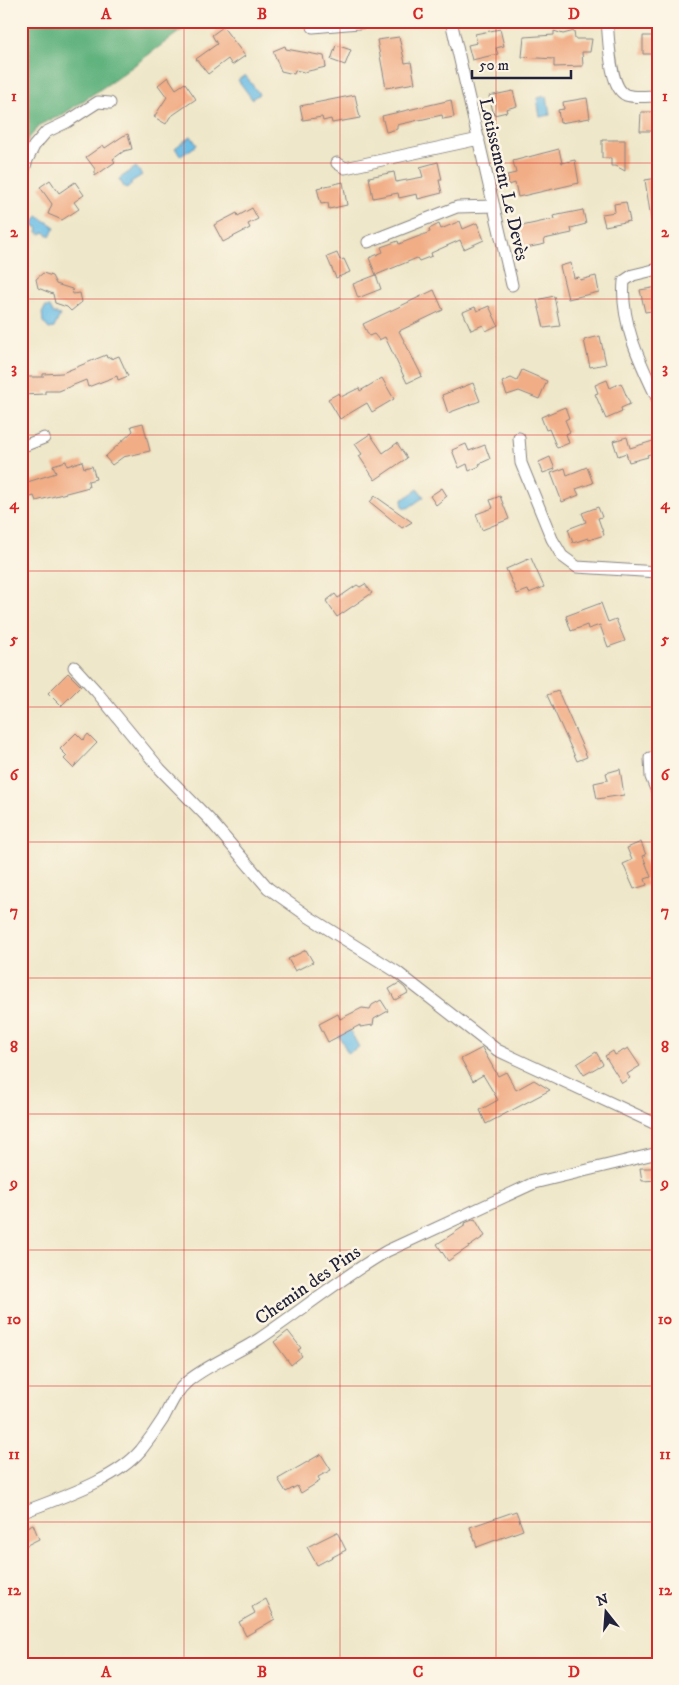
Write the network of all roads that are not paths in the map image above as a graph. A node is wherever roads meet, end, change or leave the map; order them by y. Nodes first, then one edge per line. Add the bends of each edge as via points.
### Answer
1 (381, 21) edge
2 (451, 21) edge
3 (607, 21) edge
4 (313, 27) dead end
5 (658, 96) edge
6 (110, 103) dead end
7 (479, 139) junction
8 (338, 163) dead end
9 (21, 179) edge
10 (494, 206) junction
11 (368, 242) dead end
12 (658, 269) edge
13 (512, 285) dead end
14 (658, 400) edge
15 (44, 438) dead end
16 (519, 438) dead end
17 (21, 447) edge
18 (658, 572) edge
19 (74, 667) dead end
20 (650, 758) dead end
21 (658, 794) edge
22 (658, 1125) edge
23 (658, 1153) edge
24 (21, 1513) edge

1 - 4 street
2 - 7 street, Lotissement Le Devès
3 - 5 street via 614,80 619,90 627,95
6 - 9 street via 98,102 46,132 34,146
7 - 8 street via 346,168
7 - 10 street, Lotissement Le Devès
10 - 11 street via 457,208
10 - 13 street, Lotissement Le Devès
12 - 14 street via 633,275 624,281 623,294 636,350
15 - 17 street
16 - 18 street via 521,463 562,556 577,567
19 - 22 street via 160,769 209,819 268,888 397,972 497,1050
20 - 21 street via 651,777
23 - 24 street, Chemin des Pins via 534,1183 387,1251 257,1340 188,1381 140,1451 128,1462 88,1486

